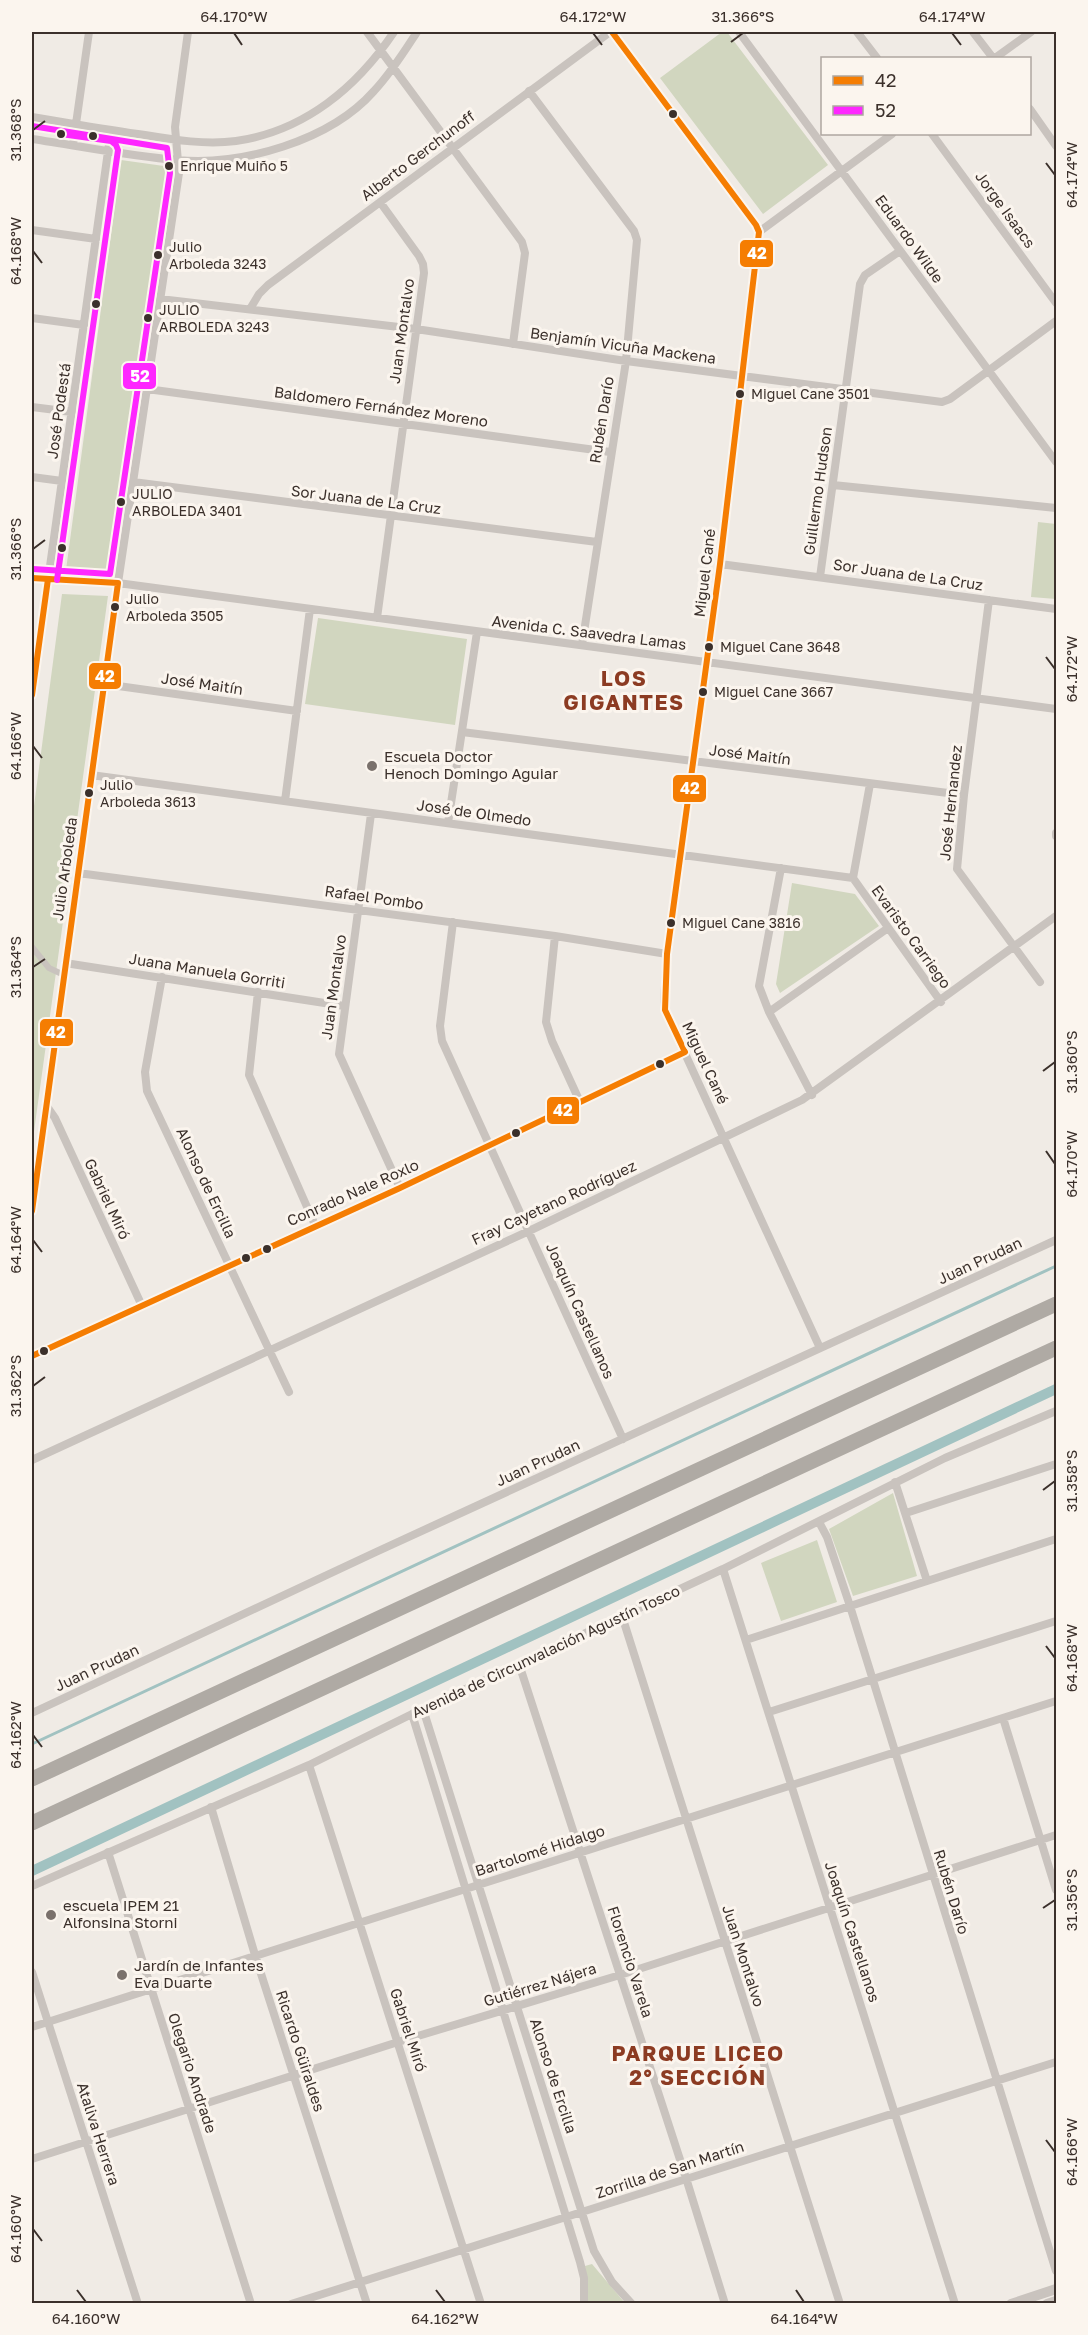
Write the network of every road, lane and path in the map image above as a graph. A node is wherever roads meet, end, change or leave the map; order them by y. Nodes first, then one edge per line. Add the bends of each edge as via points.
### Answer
1 (89, 32) edge
2 (188, 32) edge
3 (367, 32) edge
4 (394, 32) edge
5 (417, 32) edge
6 (611, 32) edge
7 (739, 32) edge
8 (857, 32) edge
9 (973, 32) edge
10 (1031, 32) edge
11 (380, 50) junction
12 (876, 57) edge
13 (993, 57) edge
14 (995, 57) edge
15 (393, 67) junction
16 (529, 91) junction
17 (1031, 112) edge
18 (32, 117) edge
19 (77, 124) junction
20 (111, 130) junction
21 (891, 135) edge
22 (933, 135) edge
23 (32, 139) edge
24 (175, 140) junction
25 (73, 145) junction
26 (453, 146) junction
27 (1056, 146) edge
28 (109, 150) junction
29 (179, 160) junction
30 (842, 170) junction
31 (380, 202) junction
32 (32, 230) edge
33 (759, 232) junction
34 (96, 239) junction
35 (900, 251) junction
36 (160, 299) junction
37 (1056, 303) edge
38 (250, 309) junction
39 (32, 318) edge
40 (1056, 321) edge
41 (84, 325) junction
42 (416, 329) junction
43 (513, 344) junction
44 (626, 361) junction
45 (990, 371) junction
46 (742, 377) junction
47 (147, 388) junction
48 (846, 391) junction
49 (32, 407) edge
50 (72, 412) junction
51 (403, 424) junction
52 (610, 452) junction
53 (1056, 462) edge
54 (32, 477) edge
55 (62, 481) junction
56 (133, 483) junction
57 (833, 485) junction
58 (1056, 508) edge
59 (391, 517) junction
60 (597, 542) junction
61 (720, 564) junction
62 (820, 577) junction
63 (32, 578) edge
64 (48, 579) junction
65 (118, 583) junction
66 (989, 600) junction
67 (310, 609) junction
68 (1056, 609) edge
69 (377, 618) junction
70 (477, 632) junction
71 (582, 645) junction
72 (707, 662) junction
73 (104, 684) junction
74 (32, 695) edge
75 (977, 698) junction
76 (1056, 710) edge
77 (297, 711) junction
78 (462, 732) junction
79 (691, 762) junction
80 (91, 775) junction
81 (870, 784) junction
82 (964, 795) junction
83 (285, 801) junction
84 (371, 814) junction
85 (448, 823) junction
86 (680, 855) junction
87 (781, 868) junction
88 (78, 873) junction
89 (853, 878) junction
90 (359, 909) junction
91 (1056, 916) edge
92 (453, 922) junction
93 (888, 928) junction
94 (555, 936) junction
95 (32, 947) edge
96 (1014, 947) junction
97 (666, 954) junction
98 (65, 963) junction
99 (64, 975) junction
100 (162, 977) junction
101 (1040, 982) dead end
102 (258, 992) junction
103 (940, 1002) junction
104 (345, 1006) junction
105 (769, 1012) junction
106 (685, 1052) junction
107 (812, 1095) junction
108 (580, 1101) junction
109 (46, 1105) junction
110 (724, 1137) junction
111 (489, 1145) junction
112 (400, 1188) junction
113 (32, 1211) edge
114 (315, 1225) junction
115 (530, 1231) junction
116 (1056, 1240) edge
117 (230, 1265) junction
118 (1056, 1304) edge
119 (142, 1306) junction
120 (820, 1348) junction
121 (1056, 1348) edge
122 (270, 1350) junction
123 (32, 1356) edge
124 (289, 1392) dead end
125 (1056, 1411) edge
126 (623, 1438) junction
127 (32, 1460) edge
128 (1056, 1464) edge
129 (895, 1482) junction
130 (906, 1513) junction
131 (819, 1522) junction
132 (1056, 1539) edge
133 (723, 1569) junction
134 (927, 1581) junction
135 (850, 1606) junction
136 (622, 1616) junction
137 (1056, 1621) edge
138 (746, 1640) junction
139 (519, 1664) junction
140 (871, 1679) junction
141 (1056, 1701) edge
142 (423, 1709) junction
143 (769, 1712) junction
144 (32, 1713) edge
145 (412, 1714) junction
146 (1003, 1718) junction
147 (895, 1754) junction
148 (309, 1765) junction
149 (32, 1779) edge
150 (792, 1786) junction
151 (211, 1807) junction
152 (686, 1820) junction
153 (32, 1823) edge
154 (1056, 1835) edge
155 (1041, 1840) junction
156 (108, 1852) junction
157 (580, 1852) junction
158 (932, 1876) junction
159 (479, 1885) junction
160 (32, 1886) edge
161 (466, 1889) junction
162 (1056, 1890) edge
163 (830, 1908) junction
164 (360, 1922) junction
165 (724, 1942) junction
166 (255, 1955) junction
167 (32, 1972) edge
168 (620, 1975) junction
169 (152, 1989) junction
170 (516, 2007) junction
171 (503, 2010) junction
172 (48, 2022) junction
173 (32, 2027) edge
174 (398, 2042) junction
175 (1056, 2062) edge
176 (294, 2076) junction
177 (997, 2080) junction
178 (190, 2109) junction
179 (895, 2112) junction
180 (86, 2141) junction
181 (790, 2147) junction
182 (32, 2159) edge
183 (686, 2178) junction
184 (581, 2212) junction
185 (566, 2216) junction
186 (463, 2248) junction
187 (1056, 2271) edge
188 (359, 2281) junction
189 (1056, 2289) edge
190 (1056, 2301) edge
191 (138, 2304) edge
192 (251, 2304) edge
193 (291, 2304) edge
194 (367, 2304) edge
195 (481, 2304) edge
196 (584, 2304) edge
197 (632, 2304) edge
198 (725, 2304) edge
199 (840, 2304) edge
200 (955, 2304) edge
201 (1011, 2304) edge
202 (1047, 2304) edge

1 - 19 street
2 - 24 street, Julio Arboleda
3 - 11 street
4 - 11 street
5 - 15 street
6 - 16 street, Alberto Gerchunoff
6 - 33 street
7 - 30 street, Eduardo Wilde
8 - 12 street
9 - 13 street
10 - 14 street
11 - 15 street
11 - 24 street via 350,87 296,122 237,141
15 - 26 street
15 - 29 street via 374,92 350,112 307,137 254,154
16 - 26 street, Alberto Gerchunoff
16 - 44 street, Rubén Darío via 636,236
17 - 27 street
18 - 19 street
19 - 20 street
19 - 25 street
20 - 24 street
20 - 28 street, José Podestá
21 - 30 street
22 - 37 street, Jorge Isaacs
23 - 25 street
24 - 29 street, Julio Arboleda
25 - 28 street
26 - 31 street, Alberto Gerchunoff
26 - 43 street via 522,242 525,253
28 - 29 street
28 - 34 street, José Podestá
29 - 36 street, Julio Arboleda
30 - 33 street
30 - 35 street, Eduardo Wilde
31 - 38 street, Alberto Gerchunoff via 268,285
31 - 42 street, Juan Montalvo via 423,264
32 - 34 street
33 - 46 street, Miguel Cané
34 - 41 street, José Podestá
35 - 45 street, Eduardo Wilde
35 - 48 street, Guillermo Hudson via 862,279
36 - 38 street, Benjamín Vicuña Mackena
36 - 47 street, Julio Arboleda
38 - 42 street, Benjamín Vicuña Mackena
39 - 41 street
40 - 45 street, Benjamín Vicuña Mackena
41 - 50 street, José Podestá
42 - 43 street, Benjamín Vicuña Mackena
42 - 51 street, Juan Montalvo
43 - 44 street, Benjamín Vicuña Mackena
44 - 46 street, Benjamín Vicuña Mackena
44 - 52 street, Rubén Darío
45 - 48 street, Benjamín Vicuña Mackena via 942,402
45 - 53 street, Eduardo Wilde
46 - 48 street, Benjamín Vicuña Mackena
46 - 61 street, Miguel Cané
47 - 51 street, Baldomero Fernández Moreno
47 - 56 street, Julio Arboleda
48 - 57 street, Guillermo Hudson
49 - 50 street
50 - 55 street, José Podestá
51 - 52 street, Baldomero Fernández Moreno
51 - 59 street, Juan Montalvo
52 - 60 street, Rubén Darío
54 - 55 street
55 - 64 street, José Podestá
56 - 59 street, Sor Juana de La Cruz
56 - 65 street, Julio Arboleda
57 - 58 street
57 - 62 street, Guillermo Hudson
59 - 60 street, Sor Juana de La Cruz
59 - 69 street, Juan Montalvo
60 - 71 street, Rubén Darío
61 - 62 street, Sor Juana de La Cruz
61 - 72 street, Miguel Cané
62 - 66 street, Sor Juana de La Cruz
63 - 64 street, Avenida C. Saavedra Lamas
64 - 65 street, Avenida C. Saavedra Lamas
64 - 74 street, José Podestá
65 - 67 street, Avenida C. Saavedra Lamas
65 - 73 street, Julio Arboleda
66 - 68 street, Sor Juana de La Cruz
66 - 75 street, José Hernandez
67 - 69 street, Avenida C. Saavedra Lamas
67 - 77 street
69 - 70 street, Avenida C. Saavedra Lamas
70 - 71 street, Avenida C. Saavedra Lamas
70 - 78 street
71 - 72 street, Avenida C. Saavedra Lamas
72 - 75 street, Avenida C. Saavedra Lamas
72 - 79 street, Miguel Cané
73 - 77 street, José Maitín
73 - 80 street, Julio Arboleda
75 - 76 street, Avenida C. Saavedra Lamas
75 - 82 street, José Hernandez
77 - 83 street
78 - 79 street, José Maitín
78 - 85 street
79 - 81 street, José Maitín
79 - 86 street, Miguel Cané
80 - 83 street, José de Olmedo
80 - 88 street, Julio Arboleda
81 - 82 street, José Maitín
81 - 89 street, Evaristo Carriego
82 - 96 street, José Hernandez via 957,868
83 - 84 street, José de Olmedo
84 - 85 street, José de Olmedo
84 - 90 street, Juan Montalvo
85 - 86 street, José de Olmedo
86 - 87 street, José de Olmedo
86 - 97 street, Miguel Cané
87 - 89 street, José de Olmedo
87 - 105 street via 759,979
88 - 90 street, Rafael Pombo
88 - 98 street, Julio Arboleda
89 - 93 street, Evaristo Carriego
90 - 92 street, Rafael Pombo
90 - 104 street, Juan Montalvo
91 - 96 street, Fray Cayetano Rodríguez
92 - 94 street, Rafael Pombo
92 - 111 street, Joaquín Castellanos via 440,1033
93 - 103 street, Evaristo Carriego
93 - 105 street
94 - 97 street, Rafael Pombo
94 - 108 street via 546,1022
95 - 99 street via 49,968
96 - 101 street, José Hernandez
96 - 103 street, Fray Cayetano Rodríguez
97 - 106 street, Miguel Cané via 665,1010
98 - 99 street, Julio Arboleda
98 - 100 street, Juana Manuela Gorriti
99 - 109 street, Julio Arboleda
100 - 102 street, Juana Manuela Gorriti
100 - 117 street, Alonso de Ercilla via 145,1083
102 - 104 street, Juana Manuela Gorriti
102 - 114 street via 249,1075
103 - 107 street, Fray Cayetano Rodríguez
104 - 112 street, Juan Montalvo via 339,1046 341,1060
105 - 107 street
106 - 108 street, Conrado Nale Roxlo
106 - 110 street, Miguel Cané
107 - 110 street, Fray Cayetano Rodríguez
108 - 111 street, Conrado Nale Roxlo
109 - 113 street, Julio Arboleda
109 - 119 street, Gabriel Miró
110 - 115 street, Fray Cayetano Rodríguez
110 - 120 street, Miguel Cané
111 - 112 street, Conrado Nale Roxlo
111 - 115 street, Joaquín Castellanos
112 - 114 street, Conrado Nale Roxlo
114 - 117 street, Conrado Nale Roxlo
115 - 122 street, Fray Cayetano Rodríguez
115 - 126 street, Joaquín Castellanos
116 - 120 street, Juan Prudan
117 - 119 street, Conrado Nale Roxlo
117 - 122 street, Alonso de Ercilla
118 - 149 highway
119 - 123 street, Conrado Nale Roxlo
120 - 126 street, Juan Prudan
121 - 153 highway
122 - 124 street, Alonso de Ercilla
122 - 127 street, Fray Cayetano Rodríguez
125 - 129 street, Avenida de Circunvalación Agustín Tosco
126 - 144 street, Juan Prudan
128 - 130 street
129 - 130 street
129 - 131 street, Avenida de Circunvalación Agustín Tosco
130 - 134 street
131 - 133 street, Avenida de Circunvalación Agustín Tosco
131 - 135 street, Rubén Darío
132 - 134 street
133 - 136 street, Avenida de Circunvalación Agustín Tosco
133 - 138 street, Joaquín Castellanos
134 - 135 street
135 - 138 street
135 - 140 street, Rubén Darío
136 - 139 street, Avenida de Circunvalación Agustín Tosco
136 - 152 street, Juan Montalvo
137 - 140 street
138 - 143 street, Joaquín Castellanos
139 - 142 street, Avenida de Circunvalación Agustín Tosco
139 - 157 street, Florencio Varela
140 - 143 street
140 - 147 street, Rubén Darío
141 - 146 street, Bartolomé Hidalgo
142 - 145 street, Avenida de Circunvalación Agustín Tosco
142 - 159 street, Alonso de Ercilla
143 - 150 street, Joaquín Castellanos
145 - 148 street, Avenida de Circunvalación Agustín Tosco
145 - 161 street, Alonso de Ercilla
146 - 147 street, Bartolomé Hidalgo
146 - 155 street
147 - 150 street, Bartolomé Hidalgo
147 - 158 street, Rubén Darío
148 - 151 street, Avenida de Circunvalación Agustín Tosco
148 - 164 street, Gabriel Miró
150 - 152 street, Bartolomé Hidalgo
150 - 163 street, Joaquín Castellanos
151 - 156 street, Avenida de Circunvalación Agustín Tosco
151 - 166 street, Ricardo Güiraldes
152 - 157 street, Bartolomé Hidalgo
152 - 165 street, Juan Montalvo
154 - 155 street, Gutiérrez Nájera
155 - 158 street, Gutiérrez Nájera
155 - 162 street
156 - 160 street, Avenida de Circunvalación Agustín Tosco
156 - 169 street, Olegario Andrade
157 - 159 street, Bartolomé Hidalgo
157 - 168 street, Florencio Varela
158 - 163 street, Gutiérrez Nájera
158 - 177 street, Rubén Darío
159 - 161 street, Bartolomé Hidalgo
159 - 170 street, Alonso de Ercilla
161 - 164 street, Bartolomé Hidalgo
161 - 171 street, Alonso de Ercilla
163 - 165 street, Gutiérrez Nájera
163 - 179 street, Joaquín Castellanos
164 - 166 street, Bartolomé Hidalgo
164 - 174 street, Gabriel Miró
165 - 168 street, Gutiérrez Nájera
165 - 181 street, Juan Montalvo
166 - 169 street, Bartolomé Hidalgo
166 - 176 street, Ricardo Güiraldes
167 - 172 street, Ataliva Herrera
168 - 170 street, Gutiérrez Nájera
168 - 183 street, Florencio Varela
169 - 172 street, Bartolomé Hidalgo
169 - 178 street, Olegario Andrade
170 - 171 street, Gutiérrez Nájera
170 - 184 street, Alonso de Ercilla
171 - 174 street, Gutiérrez Nájera
171 - 185 street, Alonso de Ercilla
172 - 173 street, Bartolomé Hidalgo
172 - 180 street, Ataliva Herrera
174 - 176 street, Gutiérrez Nájera
174 - 186 street, Gabriel Miró
175 - 177 street, Zorrilla de San Martín
176 - 178 street, Gutiérrez Nájera
176 - 188 street, Ricardo Güiraldes
177 - 179 street, Zorrilla de San Martín
177 - 187 street, Rubén Darío
178 - 180 street, Gutiérrez Nájera
178 - 192 street, Olegario Andrade
179 - 181 street, Zorrilla de San Martín
179 - 200 street, Joaquín Castellanos
180 - 182 street, Gutiérrez Nájera
180 - 191 street, Ataliva Herrera
181 - 183 street, Zorrilla de San Martín
181 - 199 street, Juan Montalvo
183 - 184 street, Zorrilla de San Martín
183 - 198 street, Florencio Varela
184 - 185 street, Zorrilla de San Martín
184 - 197 street, Alonso de Ercilla via 599,2263
185 - 186 street, Zorrilla de San Martín
185 - 196 street, Alonso de Ercilla via 584,2278
186 - 188 street, Zorrilla de San Martín
186 - 195 street, Gabriel Miró
188 - 193 street, Zorrilla de San Martín
188 - 194 street, Ricardo Güiraldes
189 - 201 street
190 - 202 street

